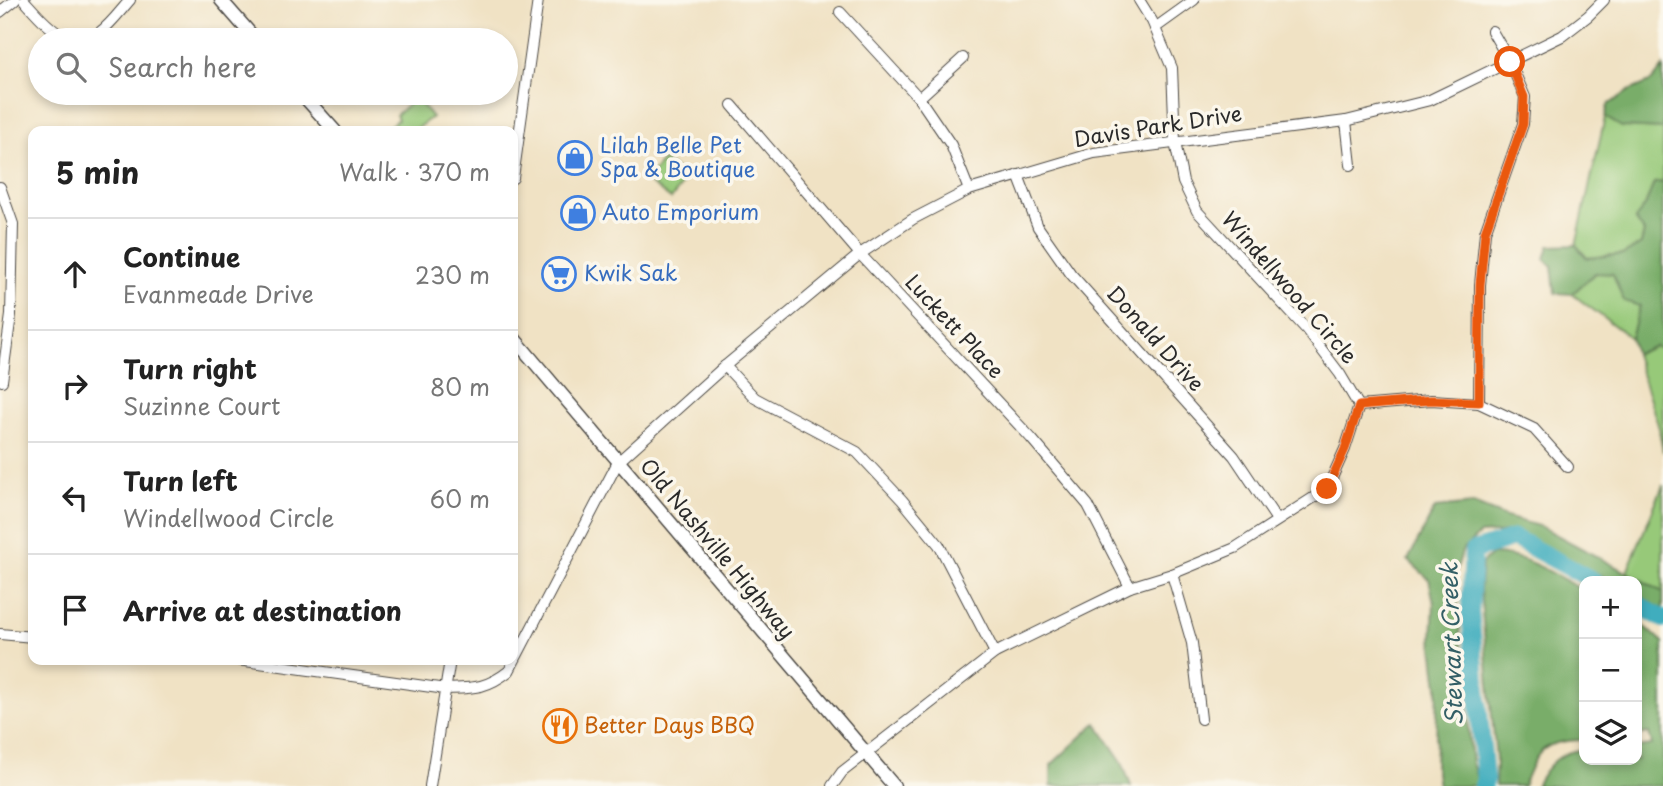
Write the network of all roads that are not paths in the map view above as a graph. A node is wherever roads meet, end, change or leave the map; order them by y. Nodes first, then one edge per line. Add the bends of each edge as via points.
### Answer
1 (15, 0) edge
2 (24, 0) edge
3 (130, 0) edge
4 (221, 0) edge
5 (538, 0) edge
6 (1139, 0) edge
7 (1194, 0) edge
8 (1604, 0) edge
9 (0, 12) edge
10 (840, 12) dead end
11 (50, 28) edge
12 (105, 28) edge
13 (246, 28) edge
14 (1155, 28) junction
15 (1492, 31) dead end
16 (963, 58) dead end
17 (1510, 62) junction
18 (919, 98) junction
19 (312, 105) edge
20 (732, 105) dead end
21 (1346, 121) junction
22 (331, 126) edge
23 (518, 142) edge
24 (1175, 142) junction
25 (1351, 165) dead end
26 (1018, 175) junction
27 (0, 187) edge
28 (969, 190) junction
29 (860, 254) junction
30 (5, 315) edge
31 (518, 343) edge
32 (725, 366) junction
33 (2, 381) dead end
34 (1479, 402) junction
35 (1359, 406) junction
36 (618, 462) junction
37 (1568, 467) dead end
38 (1277, 520) junction
39 (1172, 574) junction
40 (1130, 587) junction
41 (0, 635) edge
42 (28, 637) edge
43 (995, 653) junction
44 (518, 654) edge
45 (274, 665) edge
46 (449, 665) edge
47 (512, 665) edge
48 (446, 689) junction
49 (1202, 719) dead end
50 (867, 755) junction
51 (430, 786) edge
52 (832, 786) edge
53 (894, 786) edge

1 - 9 street
2 - 11 street
3 - 12 street
4 - 13 main road
5 - 23 street
6 - 14 street, Windellwood Circle
7 - 14 street
8 - 17 street, Davis Park Drive via 1562,36
10 - 18 street
14 - 24 street, Windellwood Circle via 1172,68
15 - 17 street
16 - 18 street
17 - 21 street, Davis Park Drive via 1430,100
17 - 34 street via 1524,97 1523,124 1485,232
18 - 28 street via 951,145
19 - 22 main road
20 - 29 street, Luckett Place
21 - 24 street, Davis Park Drive
21 - 25 street
24 - 26 street, Davis Park Drive via 1094,153
24 - 35 street, Windellwood Circle via 1183,183 1197,211 1306,329
26 - 28 street, Davis Park Drive
26 - 38 street, Donald Drive via 1038,227 1070,274 1234,456
27 - 30 street via 13,224
28 - 29 street, Davis Park Drive
29 - 32 street, Davis Park Drive
29 - 40 street, Luckett Place via 1088,505
30 - 33 street
31 - 36 main road, Old Nashville Highway
32 - 36 street, Davis Park Drive
32 - 43 street via 755,398 857,452 875,471 939,545
34 - 35 street via 1431,400
34 - 37 street via 1534,429
35 - 38 street via 1327,489
36 - 44 street
36 - 50 main road, Old Nashville Highway
38 - 39 street via 1235,548
39 - 40 street
39 - 49 street via 1192,643
40 - 43 street
41 - 42 street
43 - 50 street
45 - 48 street
46 - 48 street
47 - 48 street via 493,684
48 - 51 street
50 - 52 street via 842,772
50 - 53 main road, Old Nashville Highway

